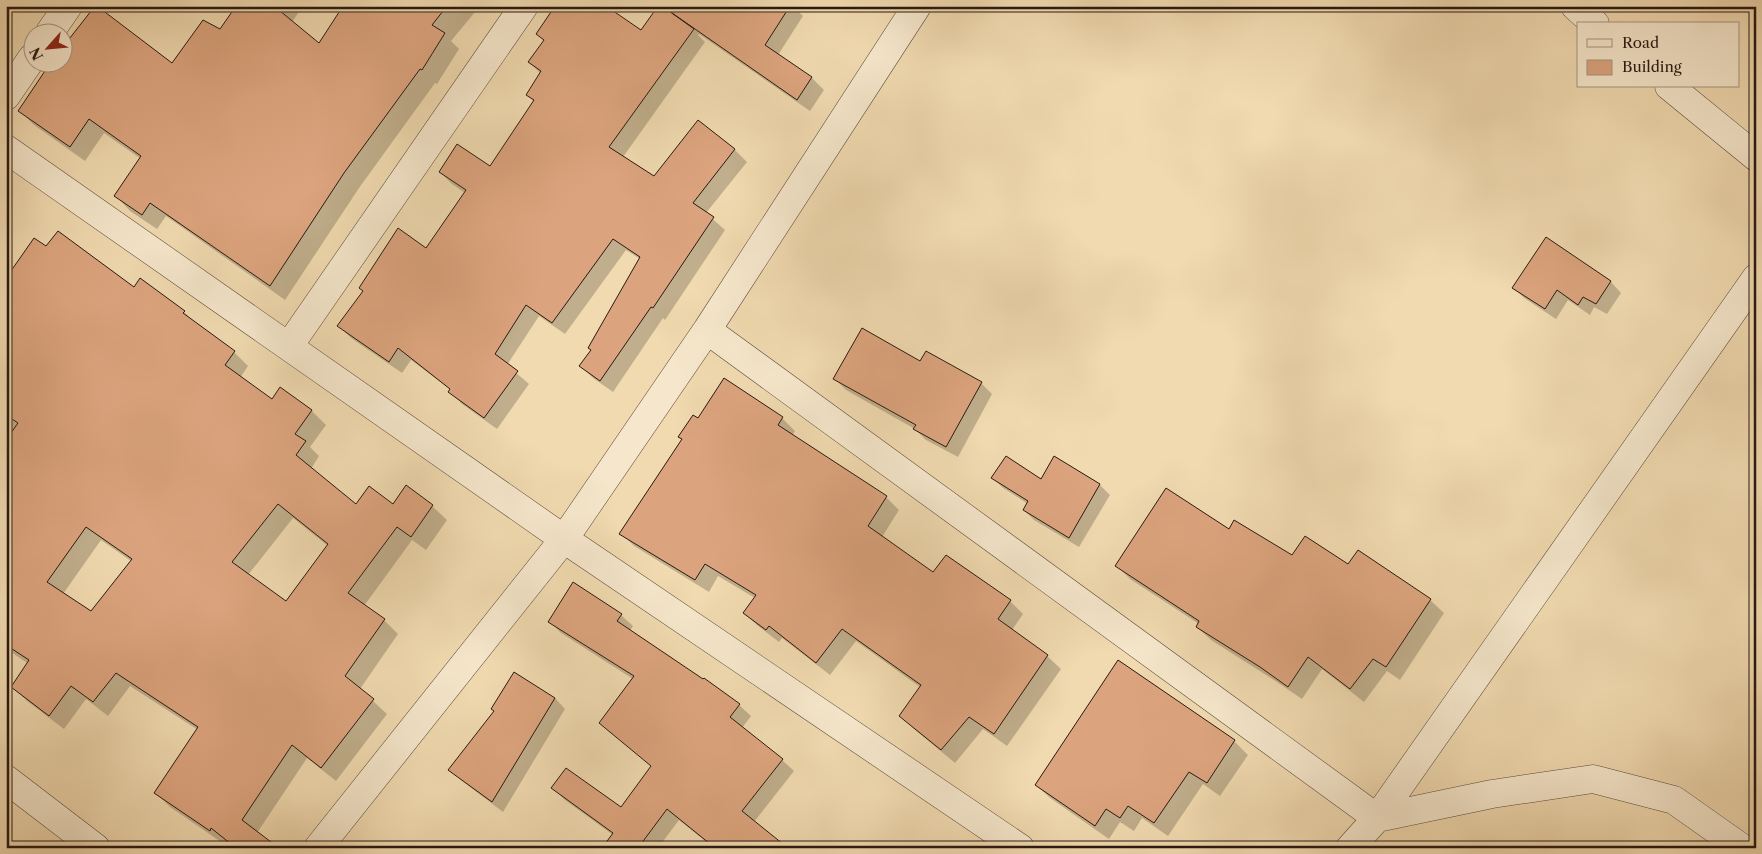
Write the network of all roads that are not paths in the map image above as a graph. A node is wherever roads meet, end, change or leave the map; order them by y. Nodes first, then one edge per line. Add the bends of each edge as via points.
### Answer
1 (68, 6) edge
2 (524, 6) edge
3 (917, 6) edge
4 (1575, 6) edge
5 (1603, 6) edge
6 (57, 22) edge
7 (1593, 22) edge
8 (1614, 22) edge
9 (22, 72) edge
10 (1671, 88) edge
11 (6, 96) edge
12 (6, 149) edge
13 (1756, 156) edge
14 (1756, 278) edge
15 (707, 330) junction
16 (289, 346) junction
17 (564, 540) junction
18 (6, 779) edge
19 (1378, 818) junction
20 (96, 848) edge
21 (318, 848) edge
22 (1020, 848) edge
23 (1350, 848) edge
24 (1742, 848) edge

1 - 6 street
2 - 16 street
3 - 15 street
4 - 7 street
5 - 8 street
9 - 11 street
10 - 13 street
12 - 16 street
14 - 19 street
15 - 17 street
15 - 19 street
16 - 17 street
17 - 21 street
17 - 22 street
18 - 20 street
19 - 23 street
19 - 24 street via 1492,794 1593,779 1674,800

